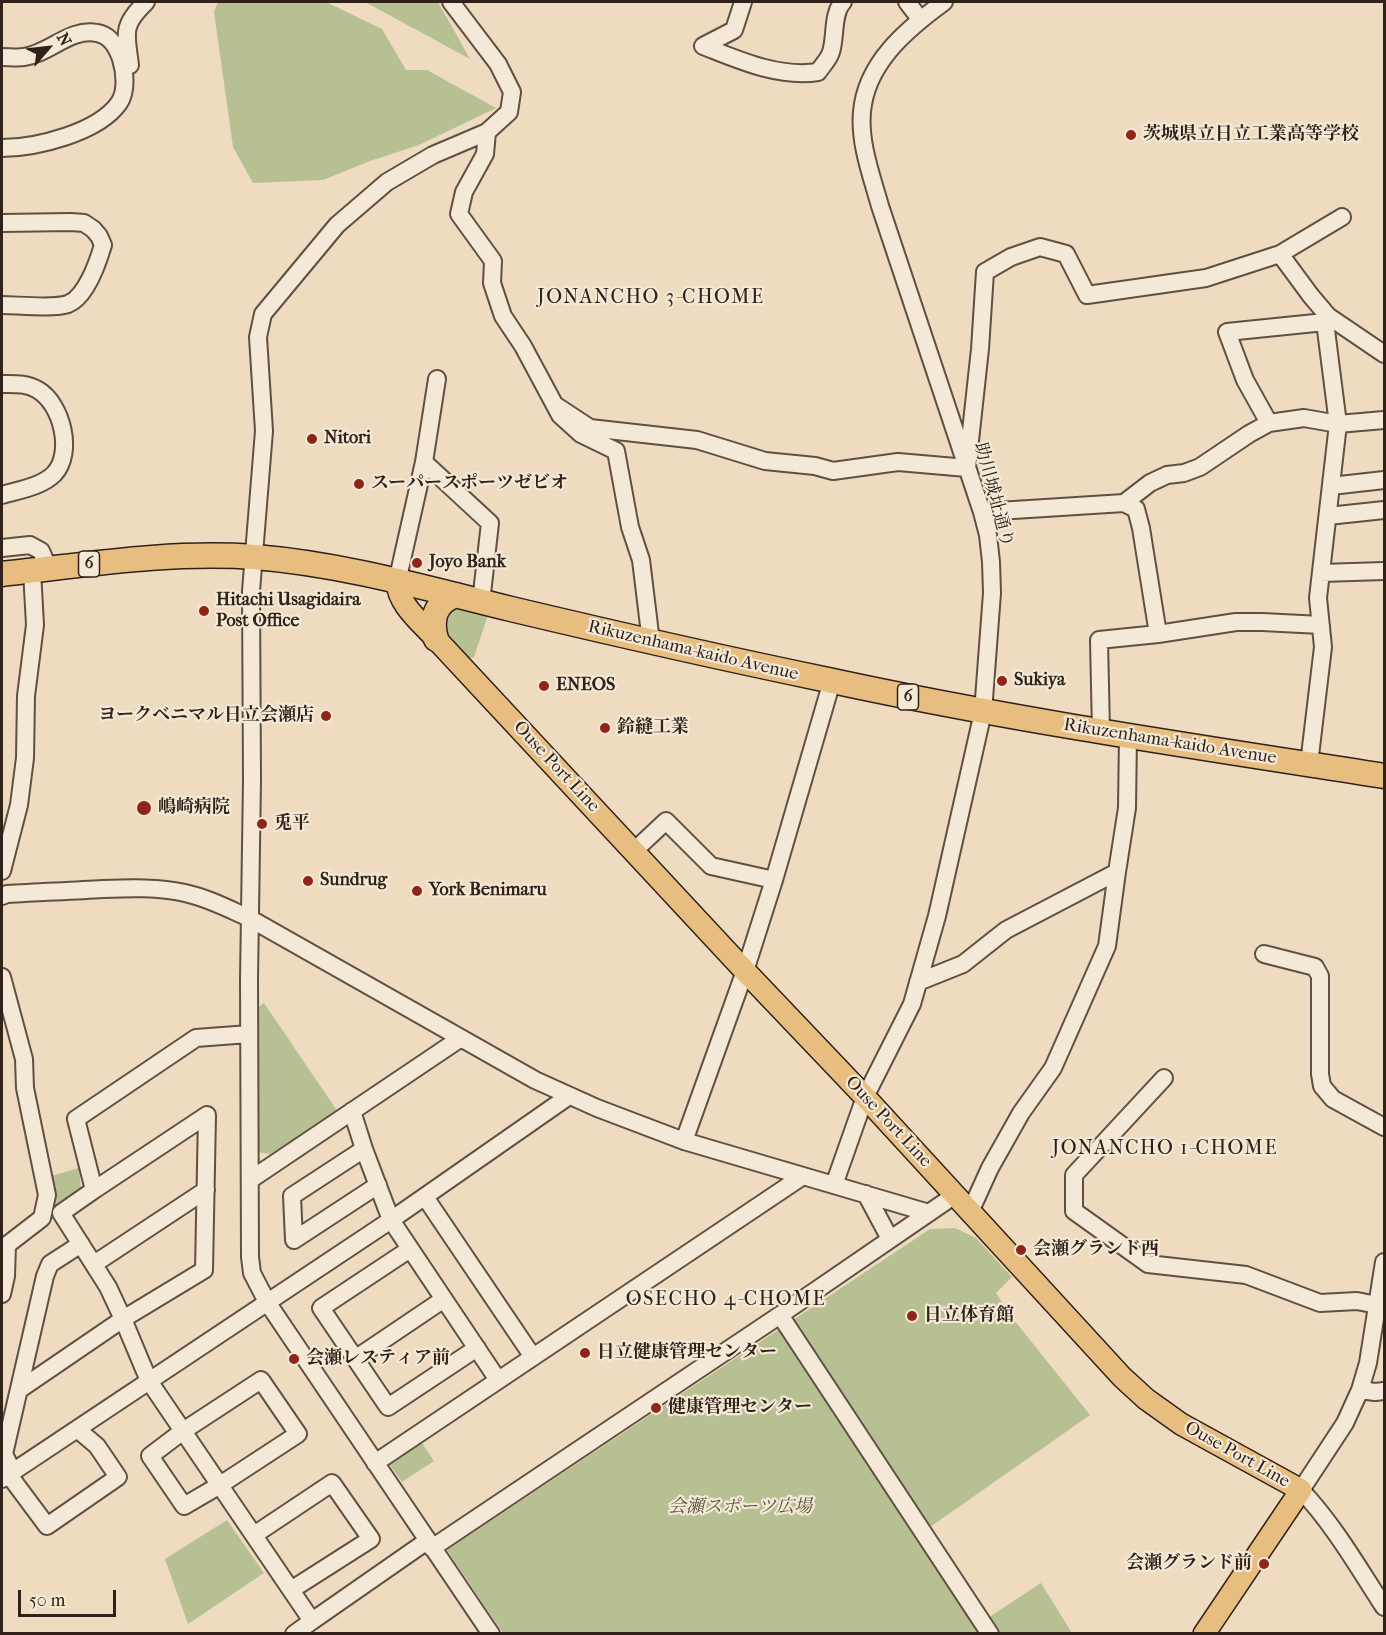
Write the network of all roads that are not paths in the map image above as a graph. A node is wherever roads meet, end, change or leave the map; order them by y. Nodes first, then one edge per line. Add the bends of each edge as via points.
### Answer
1 (146, 2) edge
2 (452, 2) edge
3 (743, 2) edge
4 (843, 2) edge
5 (907, 2) edge
6 (944, 2) edge
7 (920, 19) junction
8 (2, 57) edge
9 (118, 104) junction
10 (488, 132) junction
11 (2, 148) edge
12 (1342, 217) dead end
13 (2, 223) edge
14 (1280, 254) junction
15 (2, 305) edge
16 (1330, 321) junction
17 (1384, 354) edge
18 (437, 379) dead end
19 (2, 384) edge
20 (555, 405) junction
21 (1384, 420) edge
22 (1269, 423) junction
23 (1338, 424) junction
24 (424, 462) junction
25 (967, 468) junction
26 (1384, 480) edge
27 (1331, 486) junction
28 (2, 495) edge
29 (1124, 503) junction
30 (1384, 510) edge
31 (982, 512) junction
32 (1328, 516) junction
33 (2, 548) edge
34 (253, 557) junction
35 (41, 570) junction
36 (1384, 572) edge
37 (1321, 573) junction
38 (2, 574) edge
39 (398, 582) junction
40 (456, 595) junction
41 (481, 602) junction
42 (1321, 625) junction
43 (1158, 634) junction
44 (436, 639) junction
45 (651, 642) junction
46 (832, 681) junction
47 (983, 712) junction
48 (1101, 732) junction
49 (1128, 736) junction
50 (1309, 764) junction
51 (1384, 776) edge
52 (9, 813) edge
53 (634, 851) junction
54 (2, 871) edge
55 (1117, 872) junction
56 (774, 880) junction
57 (2, 896) edge
58 (249, 918) junction
59 (1264, 954) dead end
60 (746, 971) junction
61 (2, 977) edge
62 (918, 982) junction
63 (249, 1034) junction
64 (461, 1038) junction
65 (1164, 1078) dead end
66 (569, 1096) junction
67 (865, 1097) junction
68 (352, 1112) junction
69 (1384, 1127) edge
70 (684, 1141) junction
71 (364, 1149) junction
72 (803, 1176) junction
73 (250, 1180) junction
74 (378, 1185) junction
75 (834, 1185) junction
76 (94, 1190) junction
77 (206, 1190) junction
78 (866, 1194) junction
79 (955, 1195) junction
80 (425, 1197) junction
81 (970, 1212) junction
82 (929, 1213) junction
83 (391, 1220) junction
84 (890, 1239) junction
85 (4, 1244) edge
86 (81, 1244) junction
87 (410, 1249) junction
88 (1384, 1262) edge
89 (94, 1264) junction
90 (2, 1291) edge
91 (444, 1299) junction
92 (267, 1302) junction
93 (1377, 1305) junction
94 (780, 1315) junction
95 (123, 1319) junction
96 (477, 1348) junction
97 (533, 1357) junction
98 (355, 1359) junction
99 (498, 1380) junction
100 (149, 1381) junction
101 (19, 1390) junction
102 (1360, 1390) junction
103 (1384, 1391) edge
104 (77, 1429) junction
105 (183, 1431) junction
106 (375, 1462) junction
107 (8, 1475) edge
108 (220, 1485) junction
109 (1301, 1490) junction
110 (254, 1535) junction
111 (430, 1545) junction
112 (291, 1590) junction
113 (1384, 1607) edge
114 (312, 1621) junction
115 (294, 1634) edge
116 (491, 1634) edge
117 (990, 1634) edge
118 (1204, 1634) edge

1 - 9 street via 128,24 130,85 125,99
2 - 10 street via 498,64 512,92 509,112
3 - 4 street via 734,30 703,46 753,66 801,74 818,72 831,55 836,17
5 - 7 street
6 - 7 street, 助川城址通り
7 - 25 street, 助川城址通り via 899,39 872,76 862,113 863,135 880,206
8 - 9 street via 25,57 75,33 100,33 112,41 125,75
9 - 11 street via 85,129 36,144
10 - 20 street via 485,154 464,192 459,214 493,261 492,283 502,316
10 - 34 street via 434,155 387,182 337,225 263,314 258,337 264,431
12 - 14 street
13 - 15 street via 84,223 103,245 92,276 68,304
14 - 16 street
14 - 25 street via 1206,278 1087,295 1066,254 1040,247 985,272
16 - 17 street
16 - 22 street via 1227,332 1245,380
16 - 23 street
18 - 24 street
19 - 28 street via 24,384 39,390 63,427 64,446 54,474 38,484
20 - 25 street via 590,428 697,441 765,461 833,471 898,462
20 - 45 street via 581,434 616,451 630,527 641,560
21 - 23 street
22 - 23 street via 1304,418
22 - 29 street via 1200,467 1150,483
23 - 27 street
24 - 39 street
24 - 41 street via 490,523
25 - 31 street, 助川城址通り
26 - 27 street
27 - 32 street
29 - 31 street
29 - 43 street via 1136,509 1141,528
30 - 32 street
31 - 47 street, 助川城址通り via 988,535 992,593
32 - 37 street
33 - 35 street via 30,545 41,551
34 - 35 highway, Rikuzenhama-kaido Avenue / 6 via 151,558
34 - 39 highway, Rikuzenhama-kaido Avenue / 6
34 - 58 street
35 - 38 highway, Rikuzenhama-kaido Avenue / 6
35 - 52 street via 26,696 19,805
36 - 37 street
37 - 42 street
39 - 40 highway, Rikuzenhama-kaido Avenue / 6
39 - 44 main road, Ouse Port Line via 404,603
40 - 41 highway, Rikuzenhama-kaido Avenue / 6
40 - 44 highway via 436,610
41 - 45 highway, Rikuzenhama-kaido Avenue / 6
42 - 43 street via 1236,622
42 - 50 street via 1323,647
43 - 48 street via 1099,640
44 - 53 main road, Ouse Port Line
45 - 46 highway, Rikuzenhama-kaido Avenue / 6
46 - 47 highway, Rikuzenhama-kaido Avenue / 6
46 - 56 street
47 - 48 highway, Rikuzenhama-kaido Avenue / 6
47 - 62 street, 助川城址通り via 937,916
48 - 49 highway, Rikuzenhama-kaido Avenue / 6
49 - 50 highway, Rikuzenhama-kaido Avenue / 6
49 - 55 street via 1127,808
50 - 51 highway, Rikuzenhama-kaido Avenue / 6
52 - 54 street
53 - 56 street via 666,821 711,866
53 - 60 main road, Ouse Port Line
55 - 62 street via 1006,930 963,964
55 - 81 street via 1107,946 1053,1068 1021,1113
56 - 60 street
57 - 58 street via 105,889 164,890 206,899
58 - 63 street
58 - 64 street
59 - 69 street via 1315,967 1320,976 1322,1086 1333,1099
60 - 67 main road, Ouse Port Line
60 - 70 street
61 - 85 street via 24,1059 25,1088 47,1195 42,1218
62 - 67 street, 助川城址通り via 912,1004
63 - 73 street
63 - 76 street via 196,1038 76,1119
64 - 66 street
64 - 68 street
65 - 93 street via 1074,1175 1074,1210 1148,1264 1246,1275 1320,1303 1357,1301
66 - 70 street
66 - 80 street
67 - 75 street, 助川城址通り
67 - 79 main road, Ouse Port Line
68 - 71 street
68 - 73 street
70 - 72 street
71 - 74 street
71 - 74 street via 292,1196 294,1240
72 - 75 street
72 - 97 street
73 - 92 street via 252,1273
74 - 83 street
75 - 78 street
76 - 77 street via 207,1115
76 - 86 street via 61,1212
77 - 89 street
77 - 95 street via 204,1270
78 - 82 street
78 - 84 street
79 - 81 main road, Ouse Port Line
79 - 82 street
80 - 83 street
80 - 97 street
81 - 109 main road, Ouse Port Line via 1146,1399 1181,1424
82 - 84 street
83 - 87 street
83 - 92 street
84 - 94 street
85 - 90 street via 6,1276
86 - 89 street
86 - 101 street via 50,1264
87 - 91 street
87 - 98 street via 321,1308
88 - 93 street
89 - 95 street
91 - 96 street
91 - 98 street
92 - 100 street
92 - 106 street
93 - 102 street
94 - 111 street
94 - 117 street
95 - 100 street
95 - 101 street
96 - 98 street via 387,1407
96 - 99 street
97 - 99 street
99 - 106 street
100 - 104 street
100 - 105 street
101 - 107 street via 4,1455
102 - 103 street
102 - 109 street via 1345,1423
104 - 107 street
104 - 107 street via 97,1446 118,1477 47,1526
105 - 108 street
105 - 108 street via 150,1456 184,1506
105 - 108 street via 261,1380 298,1434
106 - 111 street
108 - 110 street
109 - 113 street via 1332,1526
109 - 118 main road, Ouse Port Line
110 - 112 street
110 - 112 street via 332,1483 371,1539
111 - 114 street
111 - 116 street
112 - 114 street
114 - 115 street

